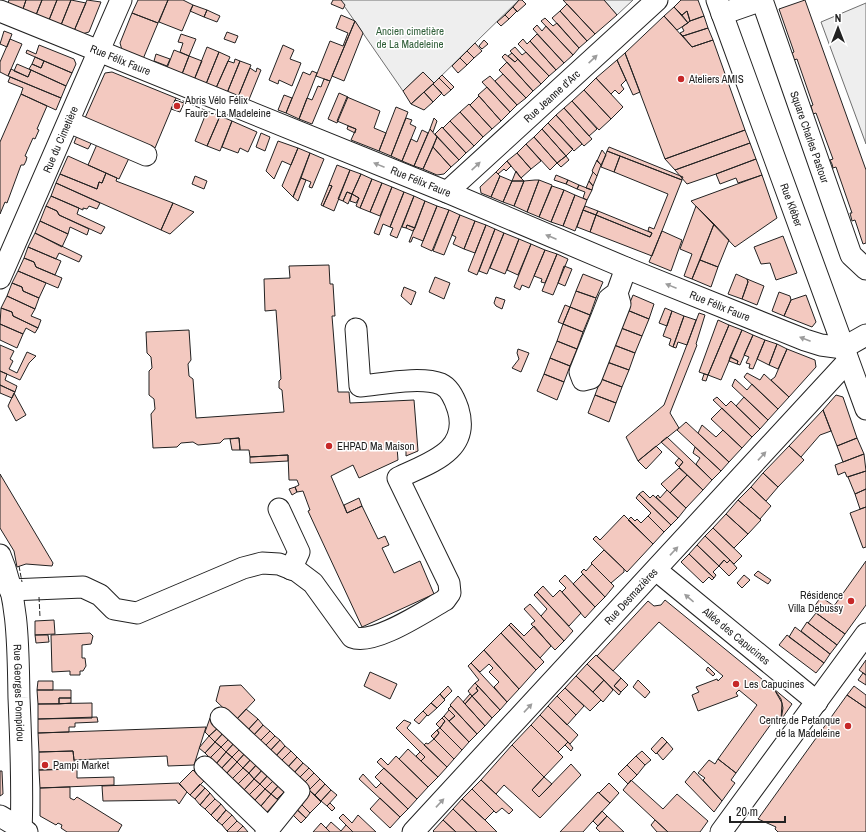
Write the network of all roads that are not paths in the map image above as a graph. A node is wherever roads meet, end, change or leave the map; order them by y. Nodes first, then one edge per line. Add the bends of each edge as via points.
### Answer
1 (121, 0) edge
2 (657, 0) edge
3 (762, 0) edge
4 (719, 7) edge
5 (0, 10) edge
6 (100, 51) junction
7 (69, 122) junction
8 (146, 155) dead end
9 (447, 192) junction
10 (626, 268) junction
11 (866, 269) edge
12 (0, 278) edge
13 (617, 293) dead end
14 (356, 329) dead end
15 (866, 335) edge
16 (845, 354) junction
17 (866, 409) edge
18 (279, 509) dead end
19 (0, 555) edge
20 (291, 569) junction
21 (656, 570) junction
22 (10, 590) junction
23 (866, 634) edge
24 (817, 702) junction
25 (221, 718) dead end
26 (205, 767) dead end
27 (0, 816) edge
28 (267, 830) edge
29 (23, 831) edge
30 (413, 832) edge
31 (721, 832) edge

1 - 6 street, Rue du Cimetière
9 -> 2 street, Rue Jeanne d'Arc
3 - 4 street, Square Charles Pastour
3 - 11 street, Square Charles Pastour via 851,256
4 - 16 street, Rue Kléber
5 - 6 street, Rue Félix Faure
6 - 7 street, Rue du Cimetière
9 -> 6 street, Rue Félix Faure
7 - 8 street
7 - 12 street, Rue du Cimetière
10 -> 9 street, Rue Félix Faure
10 - 13 street
16 -> 10 street, Rue Félix Faure
14 - 20 street via 360,386 425,380 442,385 450,392 456,403 461,429 448,453 398,478 450,592 445,600 392,629 358,639 352,637 313,583
15 - 16 street, Rue Desmazières
16 - 17 street, Rue Kléber
21 -> 16 street, Rue Desmazières
18 - 20 street via 299,552
19 - 22 street, Rue Georges Pompidou
20 - 22 street via 279,564 262,563 243,568 137,613 114,610 100,595 83,587
24 -> 21 street, Allée des Capucines
30 -> 21 street, Rue Desmazières
22 - 29 street, Rue Georges Pompidou via 18,668
23 - 24 street
24 - 31 street
25 - 28 street via 299,791
26 - 28 street
27 - 29 street

